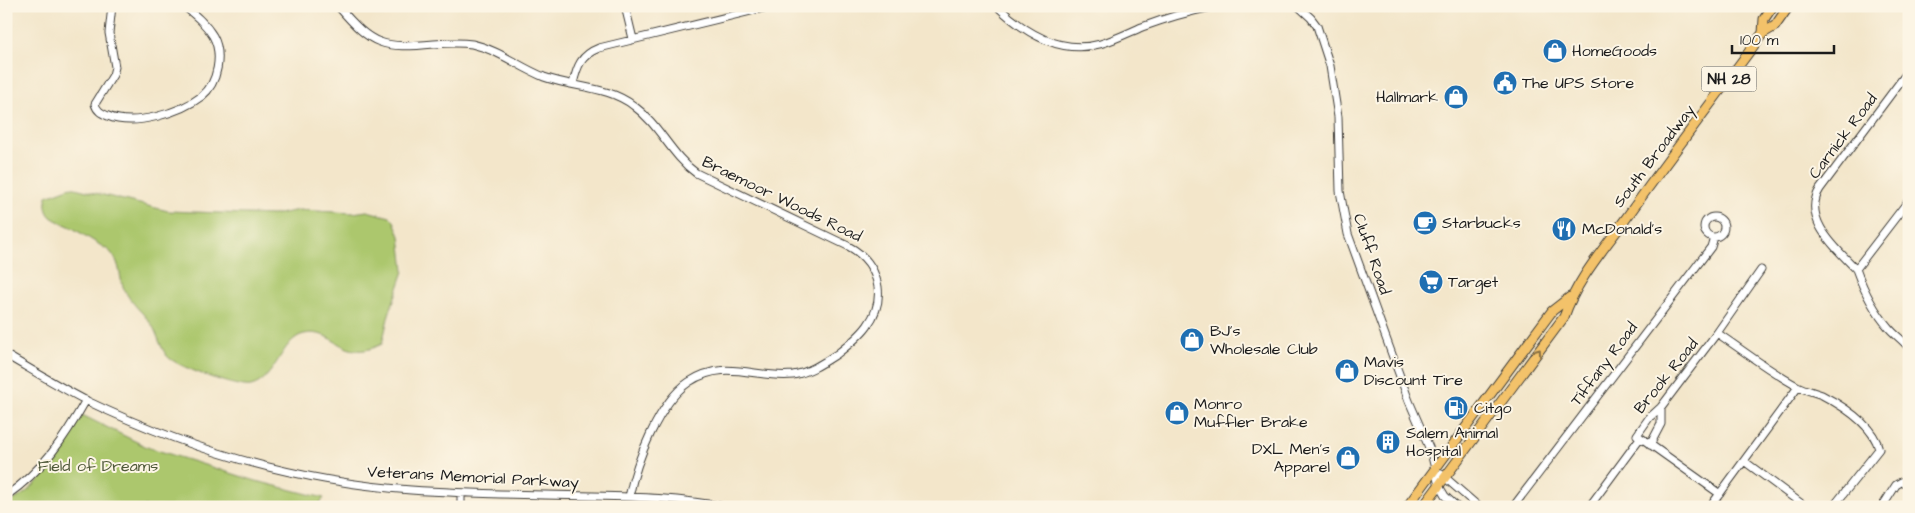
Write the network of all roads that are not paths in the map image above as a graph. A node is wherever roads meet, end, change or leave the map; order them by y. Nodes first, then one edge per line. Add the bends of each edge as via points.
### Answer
1 (112, 6) edge
2 (338, 6) edge
3 (625, 6) edge
4 (772, 6) edge
5 (997, 6) edge
6 (1216, 6) edge
7 (1298, 6) edge
8 (1773, 6) edge
9 (1789, 6) edge
10 (185, 7) edge
11 (1763, 33) junction
12 (633, 39) junction
13 (1909, 70) edge
14 (573, 84) junction
15 (1909, 200) edge
16 (1714, 237) dead end
17 (1761, 270) dead end
18 (1856, 270) junction
19 (1571, 297) junction
20 (1717, 333) junction
21 (1906, 338) edge
22 (1909, 348) edge
23 (6, 355) edge
24 (1798, 386) junction
25 (86, 400) junction
26 (1662, 407) junction
27 (1638, 436) junction
28 (1650, 445) junction
29 (1744, 461) junction
30 (1435, 469) junction
31 (1445, 478) junction
32 (1909, 484) edge
33 (1439, 486) junction
34 (461, 493) junction
35 (1720, 494) junction
36 (6, 496) edge
37 (629, 497) junction
38 (461, 507) edge
39 (724, 507) edge
40 (1407, 507) edge
41 (1423, 507) edge
42 (1457, 507) edge
43 (1479, 507) edge
44 (1513, 507) edge
45 (1589, 507) edge
46 (1710, 507) edge
47 (1806, 507) edge
48 (1834, 507) edge
49 (1882, 507) edge

1 - 10 street via 109,33 115,67 113,76 95,104 100,112 124,121 139,121 174,110 202,96 212,83 218,60 214,38
2 - 14 street, Braemoor Woods Road via 376,42 402,46 473,44 499,53 545,77
3 - 12 street
4 - 12 street
5 - 6 street via 1044,40 1078,47 1100,44 1169,18
7 - 30 street, Cluff Road via 1317,26 1330,66 1338,117 1340,191 1348,234
8 - 11 main road, South Broadway / NH 28 via 1764,19
9 - 11 main road, South Broadway / NH 28 via 1775,26
11 - 19 main road, South Broadway / NH 28
12 - 14 street via 589,52 578,64
13 - 18 street, Carnick Road via 1815,200 1816,218 1823,231
14 - 37 street, Braemoor Woods Road via 609,93 635,106 684,163 702,177 856,250 871,267 878,286 878,304 868,326 853,342 819,366 785,375 722,370 700,376 682,388 658,419
15 - 18 street
16 - 44 street, Tiffany Road via 1711,247
17 - 20 street, Brook Road
18 - 21 street via 1867,298 1890,329
19 - 30 main road, South Broadway / NH 28 via 1552,311
31 -> 19 main road, South Broadway / NH 28 via 1564,317
20 - 24 street
20 - 26 street, Brook Road
21 - 22 street
23 - 25 street, Veterans Memorial Parkway
24 - 29 street
24 - 48 street via 1836,404 1865,426 1877,442 1879,449
25 - 34 street, Veterans Memorial Parkway via 177,438 285,472 380,487
25 - 36 street via 38,471
26 - 27 street, Brook Road via 1649,418
26 - 28 street via 1661,424
27 - 28 street
27 - 45 street, Brook Road
28 - 35 street
29 - 35 street
29 - 47 street
30 - 31 street
30 - 33 street, Cluff Road
30 - 40 main road, South Broadway / NH 28
31 - 33 main road, South Broadway / NH 28
31 - 43 street
32 - 49 street via 1903,481 1896,484
33 - 41 main road, South Broadway / NH 28
33 - 42 street
34 - 37 street, Veterans Memorial Parkway
34 - 38 street
35 - 46 street
37 - 39 street, Veterans Memorial Parkway

